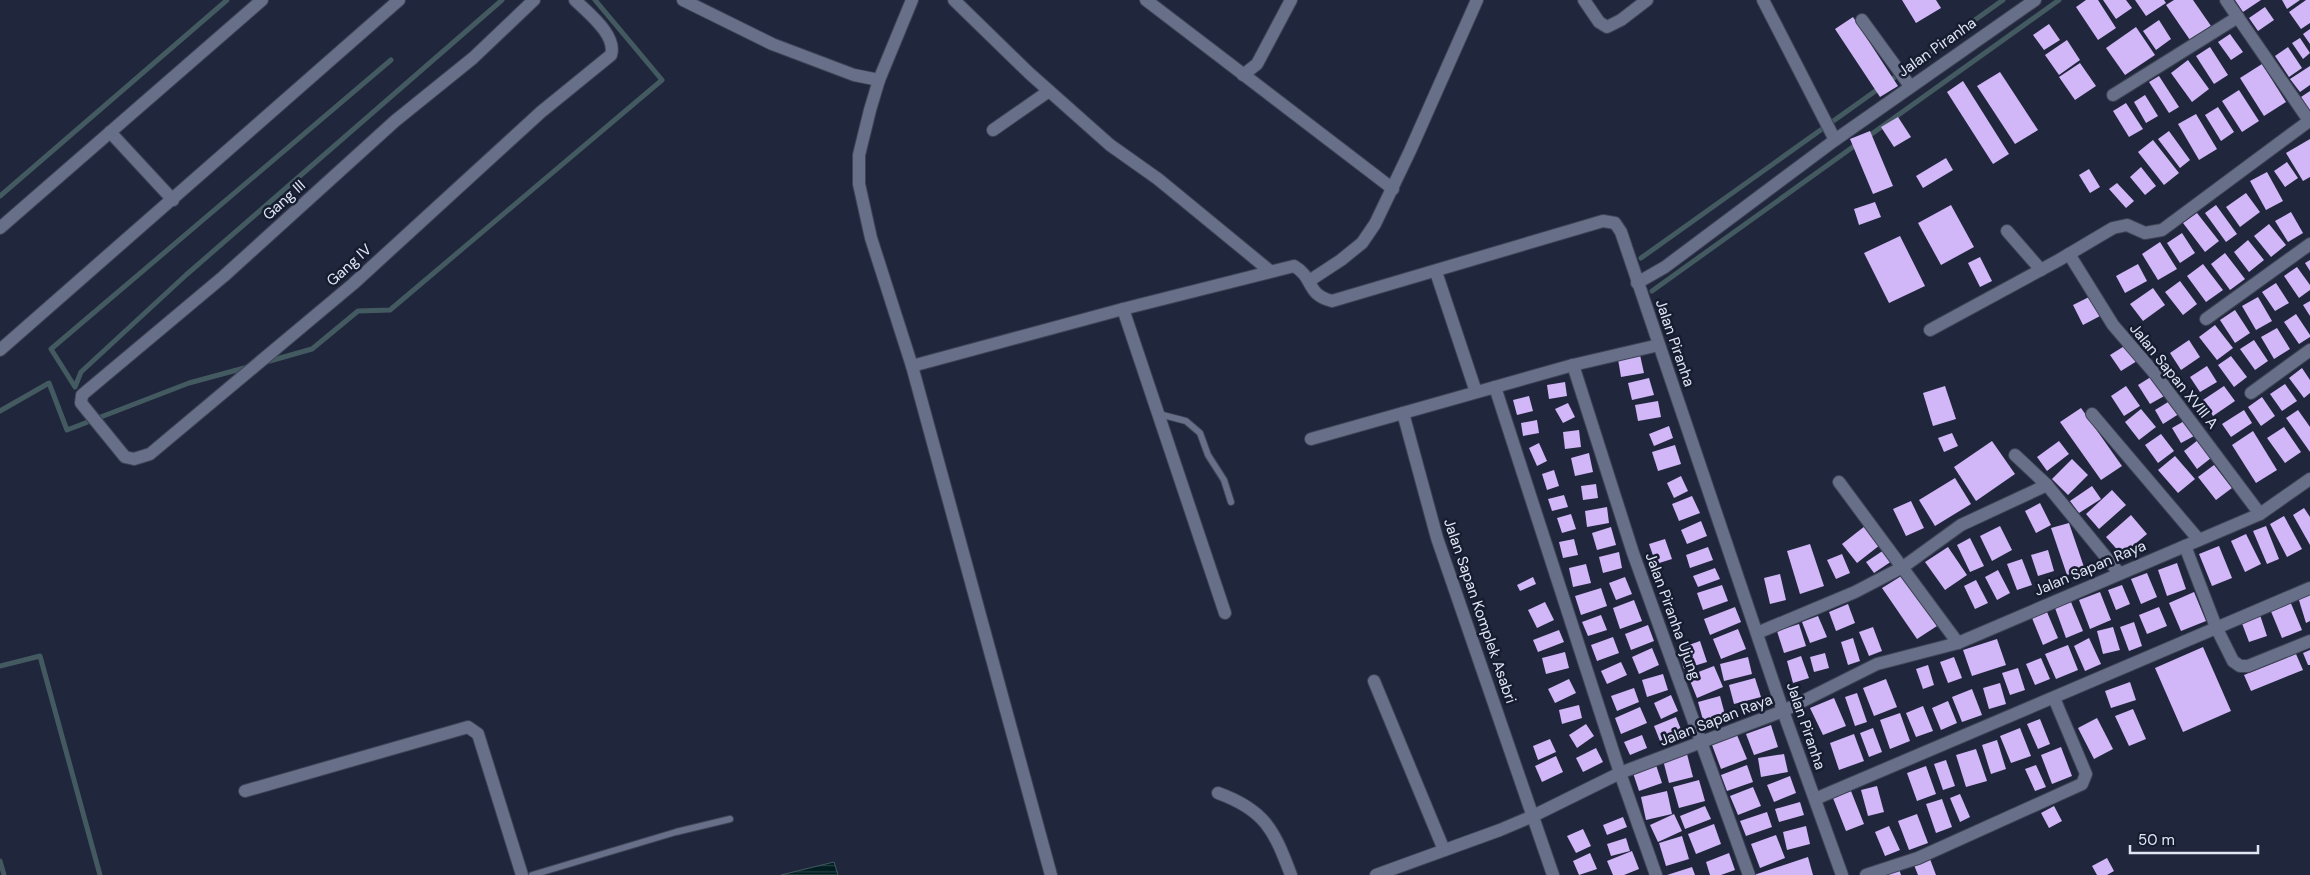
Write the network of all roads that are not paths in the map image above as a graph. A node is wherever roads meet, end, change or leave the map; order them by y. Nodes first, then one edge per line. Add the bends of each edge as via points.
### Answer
1 (262, 0) edge
2 (399, 0) edge
3 (534, 0) edge
4 (575, 0) edge
5 (682, 0) edge
6 (912, 0) edge
7 (954, 0) edge
8 (1146, 0) edge
9 (1291, 0) edge
10 (1477, 0) edge
11 (1584, 0) edge
12 (1647, 0) edge
13 (1763, 0) edge
14 (2035, 0) edge
15 (2226, 0) edge
16 (2238, 16) junction
17 (1862, 20) dead end
18 (1243, 75) junction
19 (879, 80) junction
20 (1910, 86) junction
21 (1049, 91) junction
22 (2113, 95) dead end
23 (2310, 121) edge
24 (993, 130) dead end
25 (110, 132) junction
26 (1835, 140) junction
27 (1392, 189) junction
28 (172, 200) junction
29 (0, 228) edge
30 (2007, 231) dead end
31 (2310, 244) edge
32 (2069, 254) junction
33 (2041, 270) junction
34 (1270, 271) junction
35 (1436, 272) junction
36 (1309, 281) junction
37 (1637, 283) junction
38 (1124, 309) junction
39 (2206, 319) dead end
40 (1930, 330) dead end
41 (1659, 346) junction
42 (0, 350) edge
43 (2310, 350) edge
44 (1573, 365) junction
45 (912, 366) junction
46 (1495, 387) junction
47 (1476, 392) junction
48 (2251, 392) dead end
49 (1403, 413) junction
50 (1159, 414) junction
51 (2092, 414) dead end
52 (99, 428) joint
53 (1311, 439) dead end
54 (2015, 455) dead end
55 (2310, 479) edge
56 (1839, 482) dead end
57 (2047, 485) junction
58 (1231, 502) dead end
59 (2260, 514) junction
60 (2199, 540) junction
61 (2185, 546) junction
62 (1903, 566) junction
63 (2119, 573) junction
64 (2310, 588) edge
65 (1226, 613) dead end
66 (2216, 627) junction
67 (1757, 633) junction
68 (2310, 641) edge
69 (1958, 643) junction
70 (1374, 681) dead end
71 (2054, 698) junction
72 (1784, 711) junction
73 (1702, 743) junction
74 (1620, 773) junction
75 (245, 792) dead end
76 (1218, 793) dead end
77 (1814, 799) junction
78 (1533, 816) junction
79 (730, 819) dead end
80 (1444, 850) junction
81 (522, 875) edge
82 (532, 875) edge
83 (1052, 875) edge
84 (1291, 875) edge
85 (1376, 875) edge
86 (1554, 875) edge
87 (1656, 875) edge
88 (1749, 875) edge
89 (1842, 875) edge
90 (1866, 875) edge

1 - 25 street
2 - 28 street
3 - 52 street, Gang III via 473,58 395,121 224,276 82,394 81,403
4 - 52 street, Gang IV via 609,36 613,50 611,55 541,112 353,284 150,454 134,459 125,457
5 - 19 street via 772,44 854,75
6 - 19 street
7 - 21 street
8 - 18 street
9 - 18 street via 1257,64
10 - 27 street
11 - 12 street via 1599,22 1607,27
13 - 26 street
14 - 20 street, Jalan Piranha
15 - 16 street
16 - 22 street
16 - 23 street
17 - 20 street
18 - 27 street
19 - 45 street via 859,155 859,184 871,238
20 - 26 street, Jalan Piranha
21 - 24 street
21 - 34 street via 1110,145 1158,179
23 - 32 street via 2162,230 2145,234 2120,225
25 - 28 street
25 - 29 street
26 - 37 street, Jalan Piranha via 1665,267
27 - 36 street via 1362,243
28 - 42 street
30 - 33 street
31 - 39 street
32 - 33 street
32 - 59 street, Jalan Sapan XVIII A via 2112,325 2156,375
33 - 40 street
34 - 36 street via 1294,266 1304,271
34 - 38 street
35 - 36 street via 1332,302 1320,298
35 - 37 street via 1603,221 1615,222 1621,232
35 - 47 street
37 - 41 street, Jalan Piranha
38 - 45 street
38 - 50 street
41 - 44 street
41 - 67 street, Jalan Piranha
43 - 48 street
44 - 46 street
44 - 73 street, Jalan Piranha Ujung via 1633,553
45 - 83 street
46 - 47 street
46 - 74 street
47 - 49 street
49 - 53 street
49 - 78 street, Jalan Sapan Komplek Asabri via 1438,538
50 - 58 lane via 1186,421 1200,433 1208,455 1224,480
50 - 65 street
51 - 60 street
54 - 57 street
55 - 59 street, Jalan Sapan Raya
56 - 62 street
57 - 62 street via 1962,525
57 - 63 street
59 - 60 street, Jalan Sapan Raya
60 - 61 street, Jalan Sapan Raya
61 - 63 street, Jalan Sapan Raya
61 - 66 street
62 - 67 street via 1855,592
62 - 69 street
63 - 69 street, Jalan Sapan Raya
64 - 66 street
66 - 68 street via 2233,661 2240,666 2248,666
66 - 71 street
67 - 72 street, Jalan Piranha
69 - 72 street, Jalan Sapan Raya via 1877,664
70 - 80 street
71 - 77 street
71 - 90 street via 2086,774 2082,784 1918,858
72 - 73 street, Jalan Sapan Raya
72 - 77 street, Jalan Piranha
73 - 74 street, Jalan Sapan Raya
73 - 88 street, Jalan Piranha Ujung
74 - 78 street, Jalan Sapan Raya
74 - 87 street
75 - 81 street via 468,727 478,734
76 - 84 street via 1234,799 1268,824
77 - 89 street, Jalan Piranha
78 - 80 street, Jalan Sapan Raya
78 - 86 street, Jalan Sapan Komplek Asabri
79 - 82 lane
80 - 85 street, Jalan Sapan Raya

